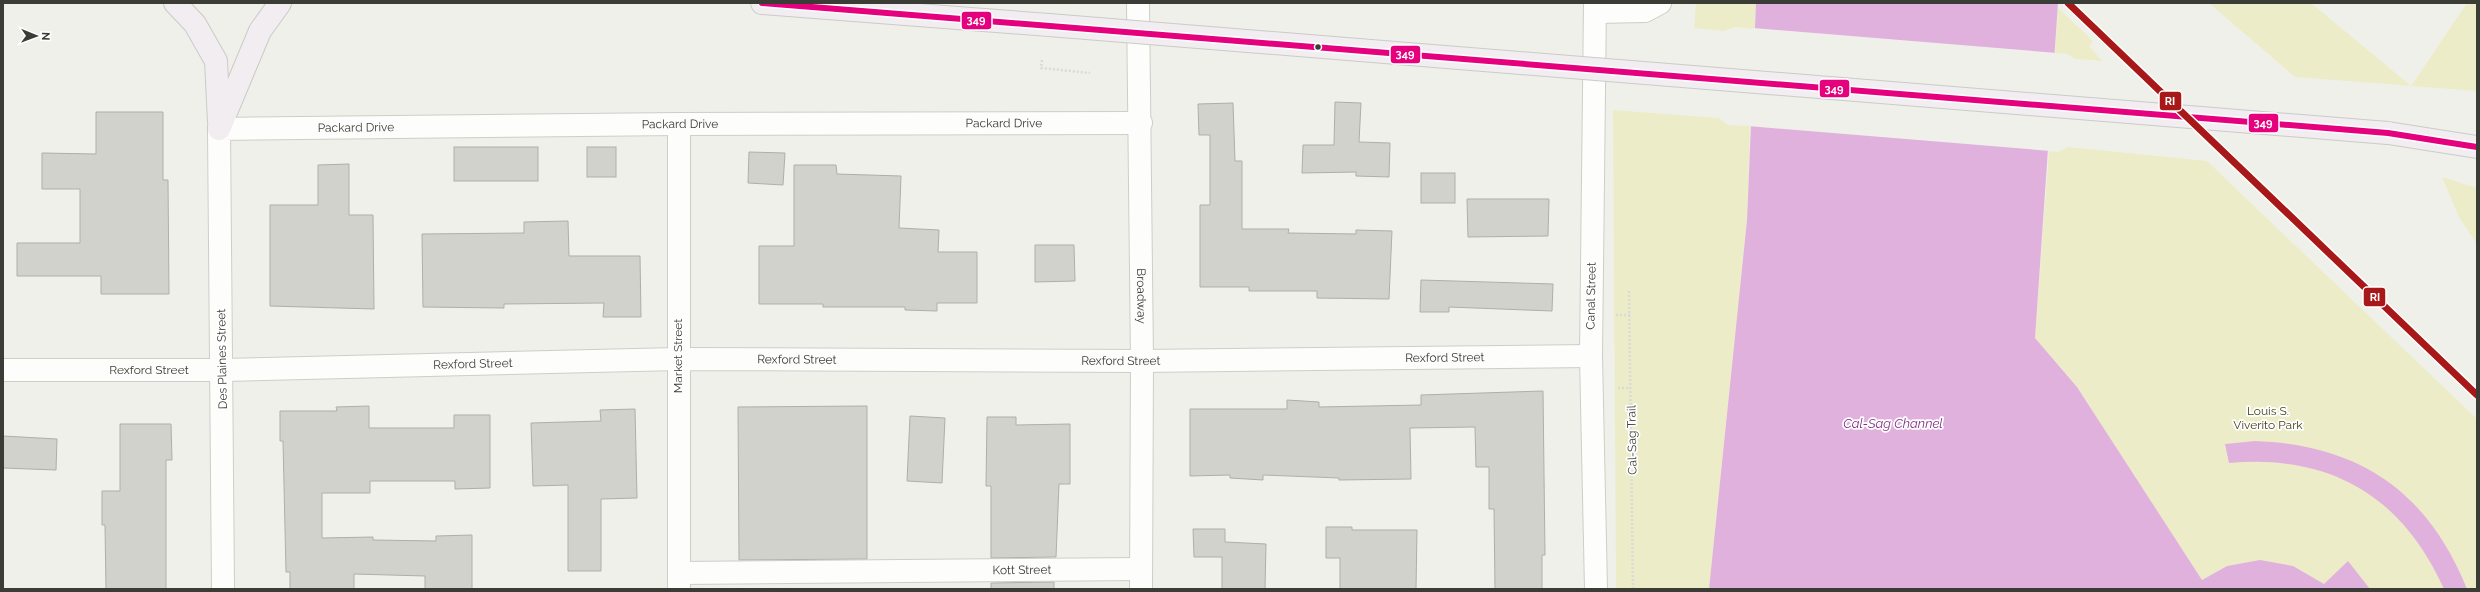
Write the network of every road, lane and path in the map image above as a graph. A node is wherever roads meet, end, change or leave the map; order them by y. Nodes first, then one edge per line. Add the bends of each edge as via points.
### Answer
1 (175, 3) edge
2 (280, 3) edge
3 (762, 3) edge
4 (1138, 3) edge
5 (1660, 3) edge
6 (1595, 7) edge
7 (1042, 60) dead end
8 (1090, 73) dead end
9 (1141, 123) junction
10 (679, 124) junction
11 (219, 129) junction
12 (2388, 133) junction
13 (2477, 136) edge
14 (2477, 147) edge
15 (1629, 291) dead end
16 (1616, 315) dead end
17 (1630, 315) junction
18 (1591, 356) junction
19 (678, 360) junction
20 (1142, 361) junction
21 (3, 370) edge
22 (222, 370) junction
23 (1617, 388) dead end
24 (1631, 388) junction
25 (1141, 579) edge
26 (904, 580) edge
27 (679, 581) edge
28 (223, 589) edge
29 (1596, 589) edge
30 (1633, 589) edge

1 - 11 main road via 195,24 216,61
2 - 11 main road via 260,31
3 - 12 main road, bridge
4 - 9 street, Broadway
5 - 6 street via 1645,11
6 - 18 street, Canal Street
7 - 8 path via 1041,68
9 - 10 street, Packard Drive
9 - 20 street, Broadway
10 - 11 street, Packard Drive
10 - 19 street, Market Street
11 - 22 street, Des Plaines Street
12 - 13 main road
12 - 14 main road
15 - 17 path, Cal-Sag Trail
16 - 17 path
17 - 24 path, Cal-Sag Trail
18 - 20 street, Rexford Street
18 - 29 street, Canal Street
19 - 20 street, Rexford Street
19 - 22 street, Rexford Street
19 - 27 street, Market Street
20 - 25 street, Broadway
21 - 22 street, Rexford Street
22 - 28 street, Des Plaines Street
23 - 24 path
24 - 30 path, Cal-Sag Trail
25 - 26 street, Kott Street
26 - 27 street, Kott Street

